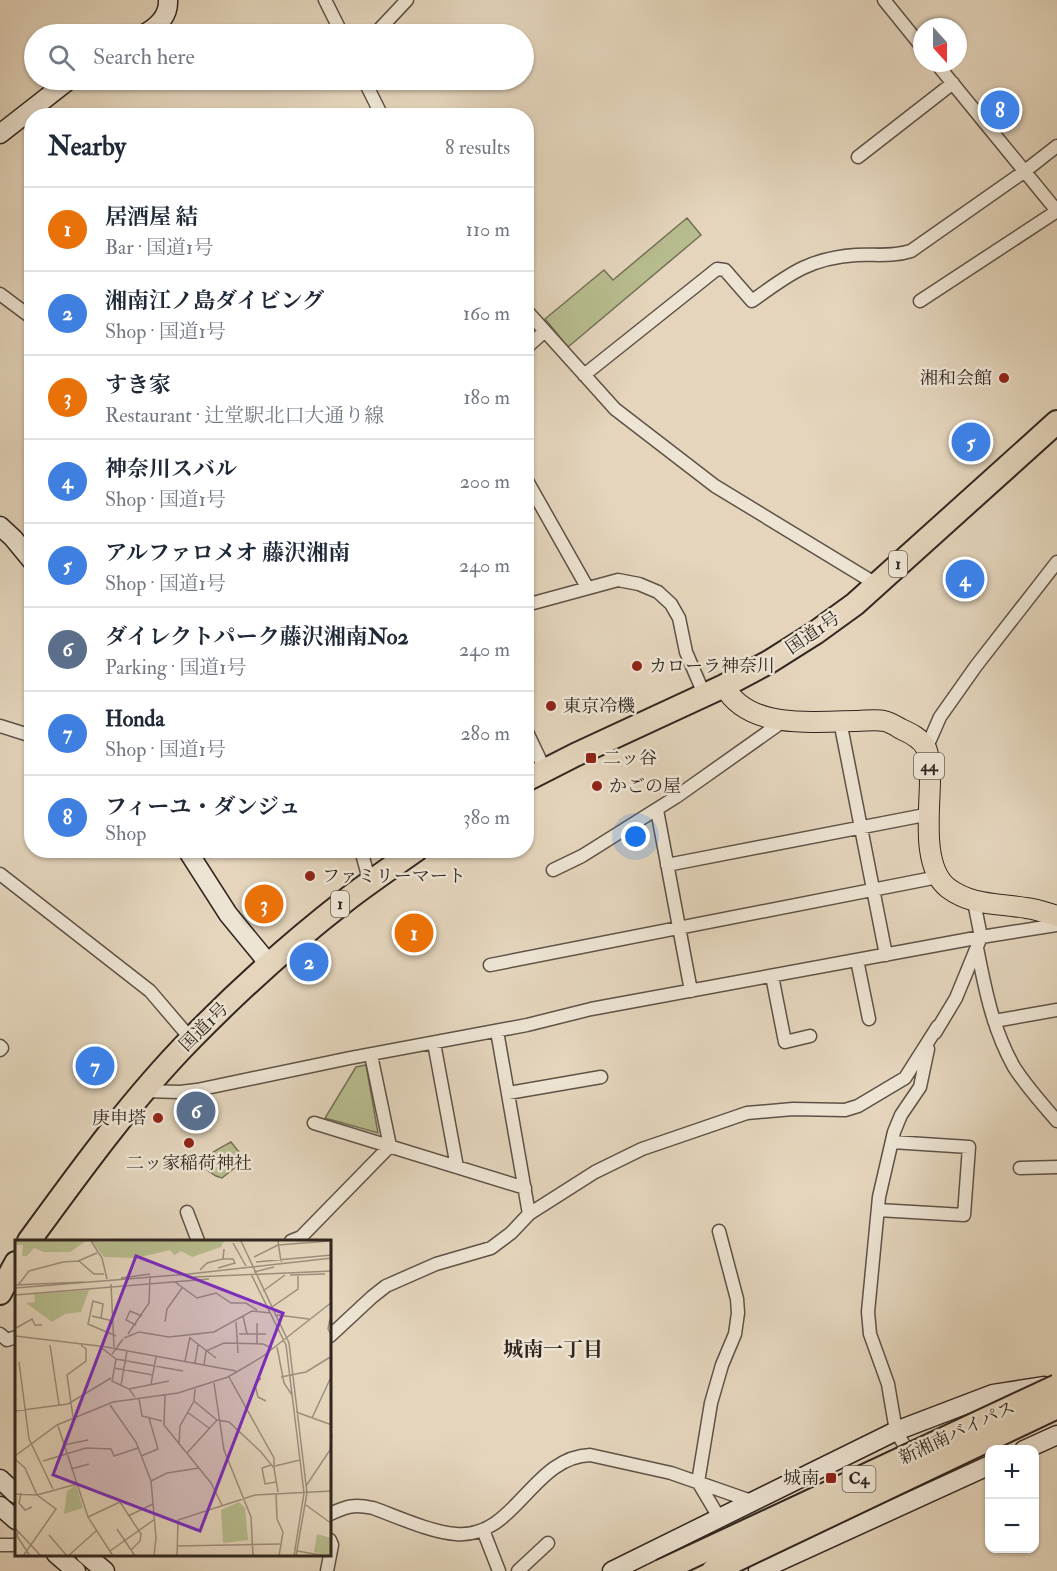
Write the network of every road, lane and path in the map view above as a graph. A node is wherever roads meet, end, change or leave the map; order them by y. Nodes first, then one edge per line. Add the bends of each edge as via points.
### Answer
1 (325, 0) edge
2 (407, 0) edge
3 (885, 0) edge
4 (166, 9) edge
5 (153, 24) edge
6 (337, 24) edge
7 (384, 24) edge
8 (913, 36) edge
9 (944, 72) edge
10 (953, 83) junction
11 (56, 90) edge
12 (369, 90) edge
13 (33, 108) edge
14 (378, 108) edge
15 (24, 115) edge
16 (0, 134) edge
17 (1057, 147) edge
18 (858, 158) dead end
19 (1025, 171) junction
20 (1057, 211) edge
21 (0, 294) edge
22 (920, 302) dead end
23 (24, 312) edge
24 (534, 319) edge
25 (545, 331) junction
26 (534, 341) edge
27 (584, 375) junction
28 (1057, 422) edge
29 (534, 494) edge
30 (0, 526) edge
31 (24, 551) edge
32 (1057, 562) edge
33 (876, 584) junction
34 (587, 587) junction
35 (534, 603) edge
36 (714, 690) junction
37 (840, 721) junction
38 (782, 722) junction
39 (0, 726) edge
40 (24, 734) edge
41 (926, 748) junction
42 (536, 775) edge
43 (657, 810) junction
44 (930, 814) junction
45 (861, 828) junction
46 (192, 858) edge
47 (363, 858) edge
48 (405, 858) edge
49 (667, 866) junction
50 (553, 870) dead end
51 (0, 874) edge
52 (938, 877) junction
53 (370, 883) junction
54 (873, 890) junction
55 (974, 902) junction
56 (1057, 915) edge
57 (1057, 925) edge
58 (679, 928) junction
59 (979, 942) junction
60 (886, 955) junction
61 (857, 960) junction
62 (269, 964) junction
63 (490, 965) dead end
64 (771, 976) junction
65 (690, 991) junction
66 (1057, 1010) edge
67 (869, 1019) dead end
68 (994, 1021) junction
69 (938, 1026) junction
70 (497, 1031) junction
71 (810, 1036) dead end
72 (191, 1038) junction
73 (434, 1043) junction
74 (371, 1055) junction
75 (601, 1077) dead end
76 (144, 1091) junction
77 (508, 1093) junction
78 (1052, 1108) edge
79 (1057, 1121) edge
80 (314, 1123) dead end
81 (892, 1142) junction
82 (390, 1146) junction
83 (457, 1167) junction
84 (1057, 1167) edge
85 (1020, 1168) dead end
86 (525, 1188) junction
87 (878, 1210) junction
88 (187, 1212) dead end
89 (529, 1214) junction
90 (719, 1231) dead end
91 (30, 1240) edge
92 (198, 1240) edge
93 (294, 1240) edge
94 (15, 1265) edge
95 (0, 1293) edge
96 (0, 1334) edge
97 (332, 1334) edge
98 (15, 1337) edge
99 (1057, 1380) edge
100 (1057, 1386) edge
101 (1057, 1407) edge
102 (896, 1431) junction
103 (1057, 1435) edge
104 (1033, 1445) edge
105 (985, 1467) edge
106 (0, 1479) edge
107 (698, 1482) junction
108 (931, 1491) junction
109 (15, 1493) edge
110 (754, 1502) junction
111 (0, 1506) edge
112 (332, 1513) edge
113 (726, 1516) junction
114 (15, 1519) edge
115 (483, 1530) junction
116 (548, 1543) dead end
117 (58, 1556) edge
118 (87, 1556) edge
119 (330, 1556) edge
120 (76, 1571) edge
121 (105, 1571) edge
122 (327, 1571) edge
123 (499, 1571) edge
124 (518, 1571) edge
125 (612, 1571) edge
126 (661, 1571) edge
127 (713, 1571) edge
128 (758, 1571) edge

1 - 6 street
2 - 7 street
3 - 8 street
4 - 5 street
9 - 10 street
10 - 18 street
10 - 19 street
11 - 13 street
12 - 14 street
15 - 16 street
17 - 19 street
19 - 20 street
19 - 27 street via 911,251 834,257 813,263 791,273 752,301 725,270 717,269
20 - 22 street
21 - 23 street
24 - 25 street
25 - 26 street
25 - 27 street
27 - 33 street via 615,409 715,486
28 - 33 highway, 国道1号 / 1
29 - 34 street
30 - 31 street
32 - 41 street via 940,717
33 - 36 highway, 国道1号 / 1 via 815,633 770,662
34 - 35 street
34 - 36 street via 618,579 658,592 679,618 686,652
36 - 38 main road, 44
36 - 42 highway, 国道1号 / 1
37 - 38 main road, 44
37 - 41 main road, 44 via 884,721 920,740
37 - 45 street
38 - 43 street
39 - 40 street
41 - 44 main road, 44
43 - 49 street
43 - 50 street
44 - 45 street
44 - 52 main road, 44 via 930,853
45 - 49 street
45 - 54 street
46 - 62 street via 228,914
47 - 53 street
48 - 53 highway, 国道1号 / 1
49 - 58 street
51 - 72 street via 150,992
52 - 54 street
52 - 55 main road via 947,887
53 - 62 highway, 国道1号 / 1
54 - 58 street
54 - 60 street
55 - 56 main road
55 - 59 street
57 - 59 street
58 - 63 street
58 - 65 street
59 - 60 street
59 - 68 street
59 - 69 street via 956,998
60 - 61 street
61 - 64 street
61 - 67 street
62 - 72 highway, 国道1号 / 1
64 - 65 street
64 - 71 street via 785,1042
65 - 70 street
66 - 68 street
68 - 78 street via 1015,1068
69 - 81 street via 930,1042 920,1087 897,1123
69 - 89 street via 905,1078 858,1106 845,1110 747,1113 642,1149 595,1172
70 - 73 street
70 - 77 street
72 - 76 highway, 国道1号 / 1
73 - 74 street
73 - 83 street
74 - 76 street via 197,1090
74 - 82 street
75 - 77 street
76 - 91 highway, 国道1号 / 1
77 - 86 street
78 - 79 street
80 - 82 street
81 - 87 street
81 - 87 street via 969,1147 964,1215
82 - 83 street
82 - 93 street via 301,1237
83 - 86 street
84 - 85 street
86 - 89 street
87 - 102 street via 868,1322 888,1384
88 - 92 street
89 - 97 street via 491,1248 436,1264 386,1286
90 - 107 street via 738,1313 735,1334 711,1403
94 - 95 highway
96 - 98 street via 7,1340
99 - 102 street via 1040,1388 993,1394
100 - 126 highway, 新湘南バイパス / C4, bridge
101 - 127 highway, 新湘南バイパス / C4, bridge
102 - 108 street
102 - 110 street
103 - 104 street
105 - 108 street
106 - 109 street
107 - 110 street
107 - 113 street
107 - 115 street via 590,1455 572,1457 543,1476 508,1512
108 - 128 street
110 - 113 street
111 - 114 street
112 - 115 street via 352,1505 361,1506 442,1532 470,1534
113 - 125 street
113 - 128 street
115 - 123 street
116 - 124 street
117 - 120 street
118 - 121 street
119 - 122 street

